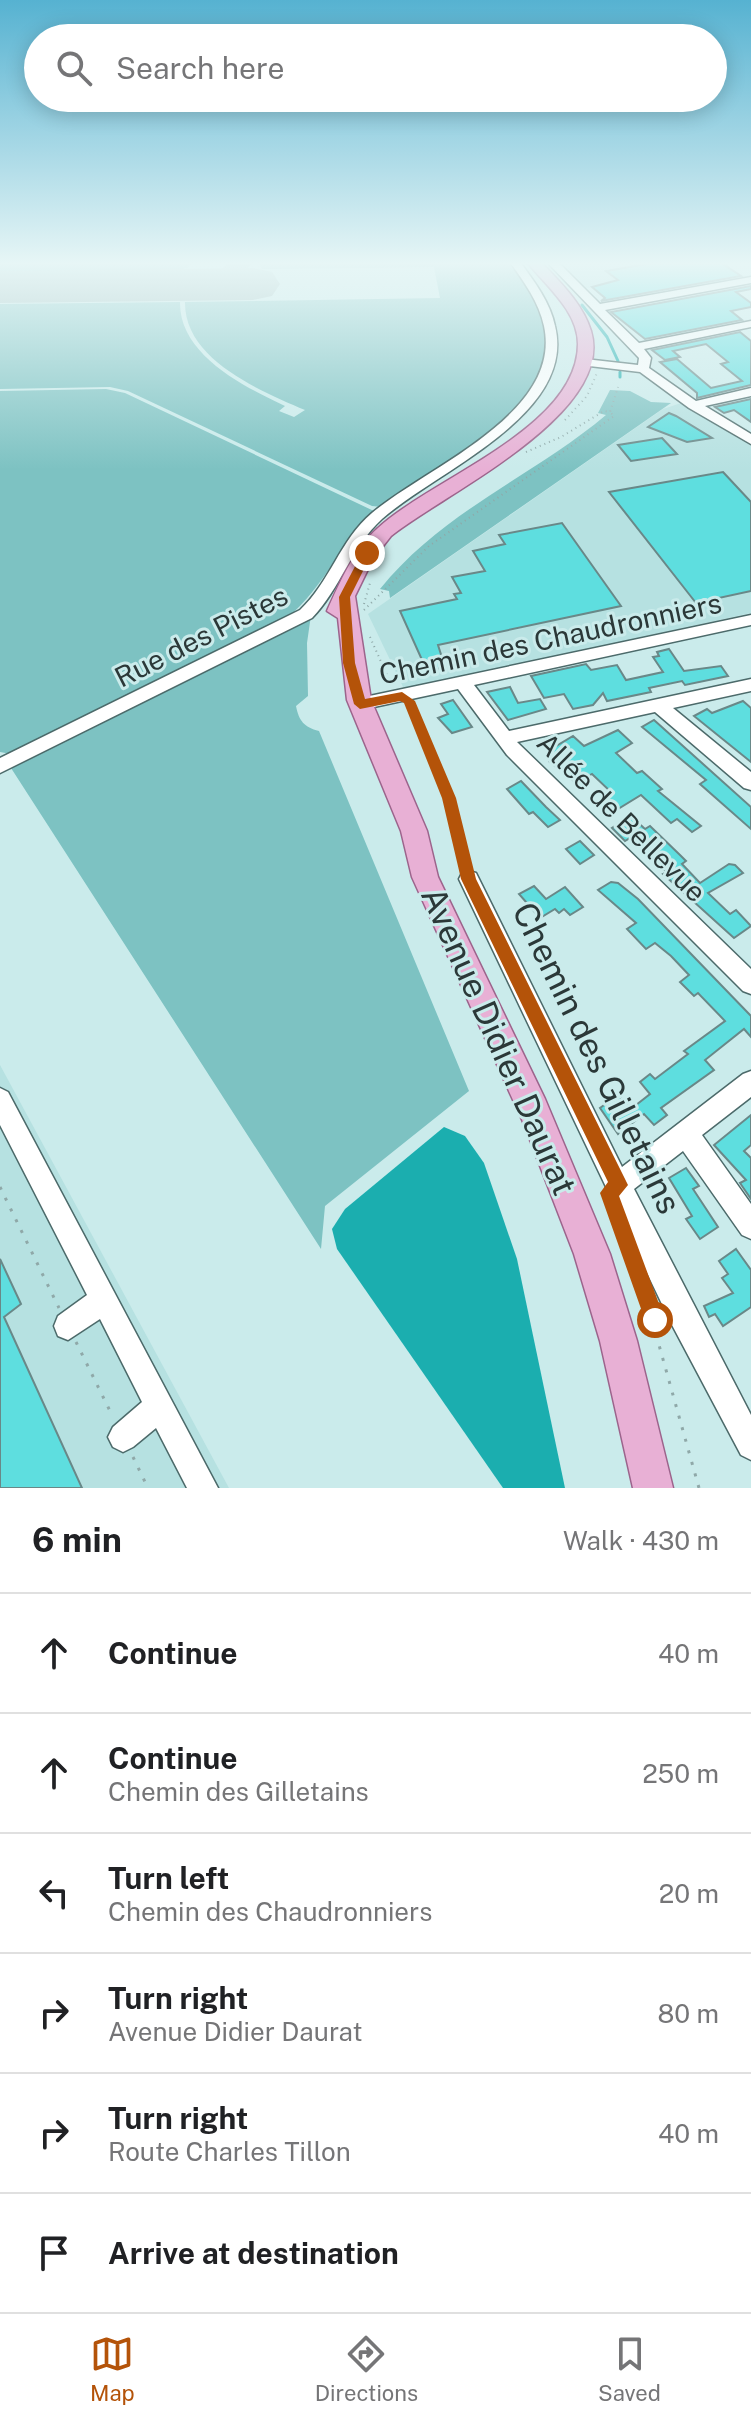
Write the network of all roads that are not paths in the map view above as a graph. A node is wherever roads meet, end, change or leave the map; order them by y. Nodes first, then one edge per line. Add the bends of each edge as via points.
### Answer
1 (553, 331) edge
2 (583, 331) edge
3 (620, 331) edge
4 (714, 331) edge
5 (636, 347) junction
6 (592, 364) junction
7 (643, 369) junction
8 (751, 392) edge
9 (693, 405) junction
10 (751, 440) edge
11 (354, 604) junction
12 (751, 620) edge
13 (462, 682) junction
14 (751, 685) edge
15 (360, 704) junction
16 (657, 704) junction
17 (503, 739) junction
18 (0, 766) edge
19 (751, 783) edge
20 (425, 877) junction
21 (469, 879) road end
22 (751, 984) edge
23 (751, 1082) edge
24 (0, 1100) edge
25 (686, 1134) junction
26 (619, 1185) junction
27 (751, 1226) edge
28 (104, 1299) junction
29 (68, 1326) dead end
30 (160, 1406) junction
31 (123, 1437) dead end
32 (751, 1445) edge
33 (203, 1488) edge
34 (653, 1488) edge

1 - 18 street, Rue des Pistes via 548,373 530,401 511,421 377,516 351,544 320,600 306,614
2 - 6 main road
3 - 5 street
4 - 5 street
5 - 7 street via 645,358
6 - 7 street
6 - 11 main road via 532,431 382,534 367,553
7 - 9 street
8 - 9 street
9 - 10 street
11 - 15 main road, Avenue Didier Daurat via 349,663
11 - 20 main road via 338,609 334,640 339,688
12 - 13 street, Chemin des Chaudronniers
13 - 15 street, Chemin des Chaudronniers
13 - 17 street, Allée de Bellevue
14 - 16 street
15 - 20 main road, Avenue Didier Daurat via 402,796
16 - 17 street
16 - 19 street
17 - 22 street, Allée de Bellevue
20 - 34 main road, Avenue Didier Daurat via 543,1133 592,1254 627,1365
21 - 26 street, Chemin des Gilletains
23 - 25 street
24 - 28 street
25 - 26 street
25 - 27 street
26 - 32 street, Chemin des Gilletains
28 - 29 street
28 - 30 street
30 - 31 street
30 - 33 street

